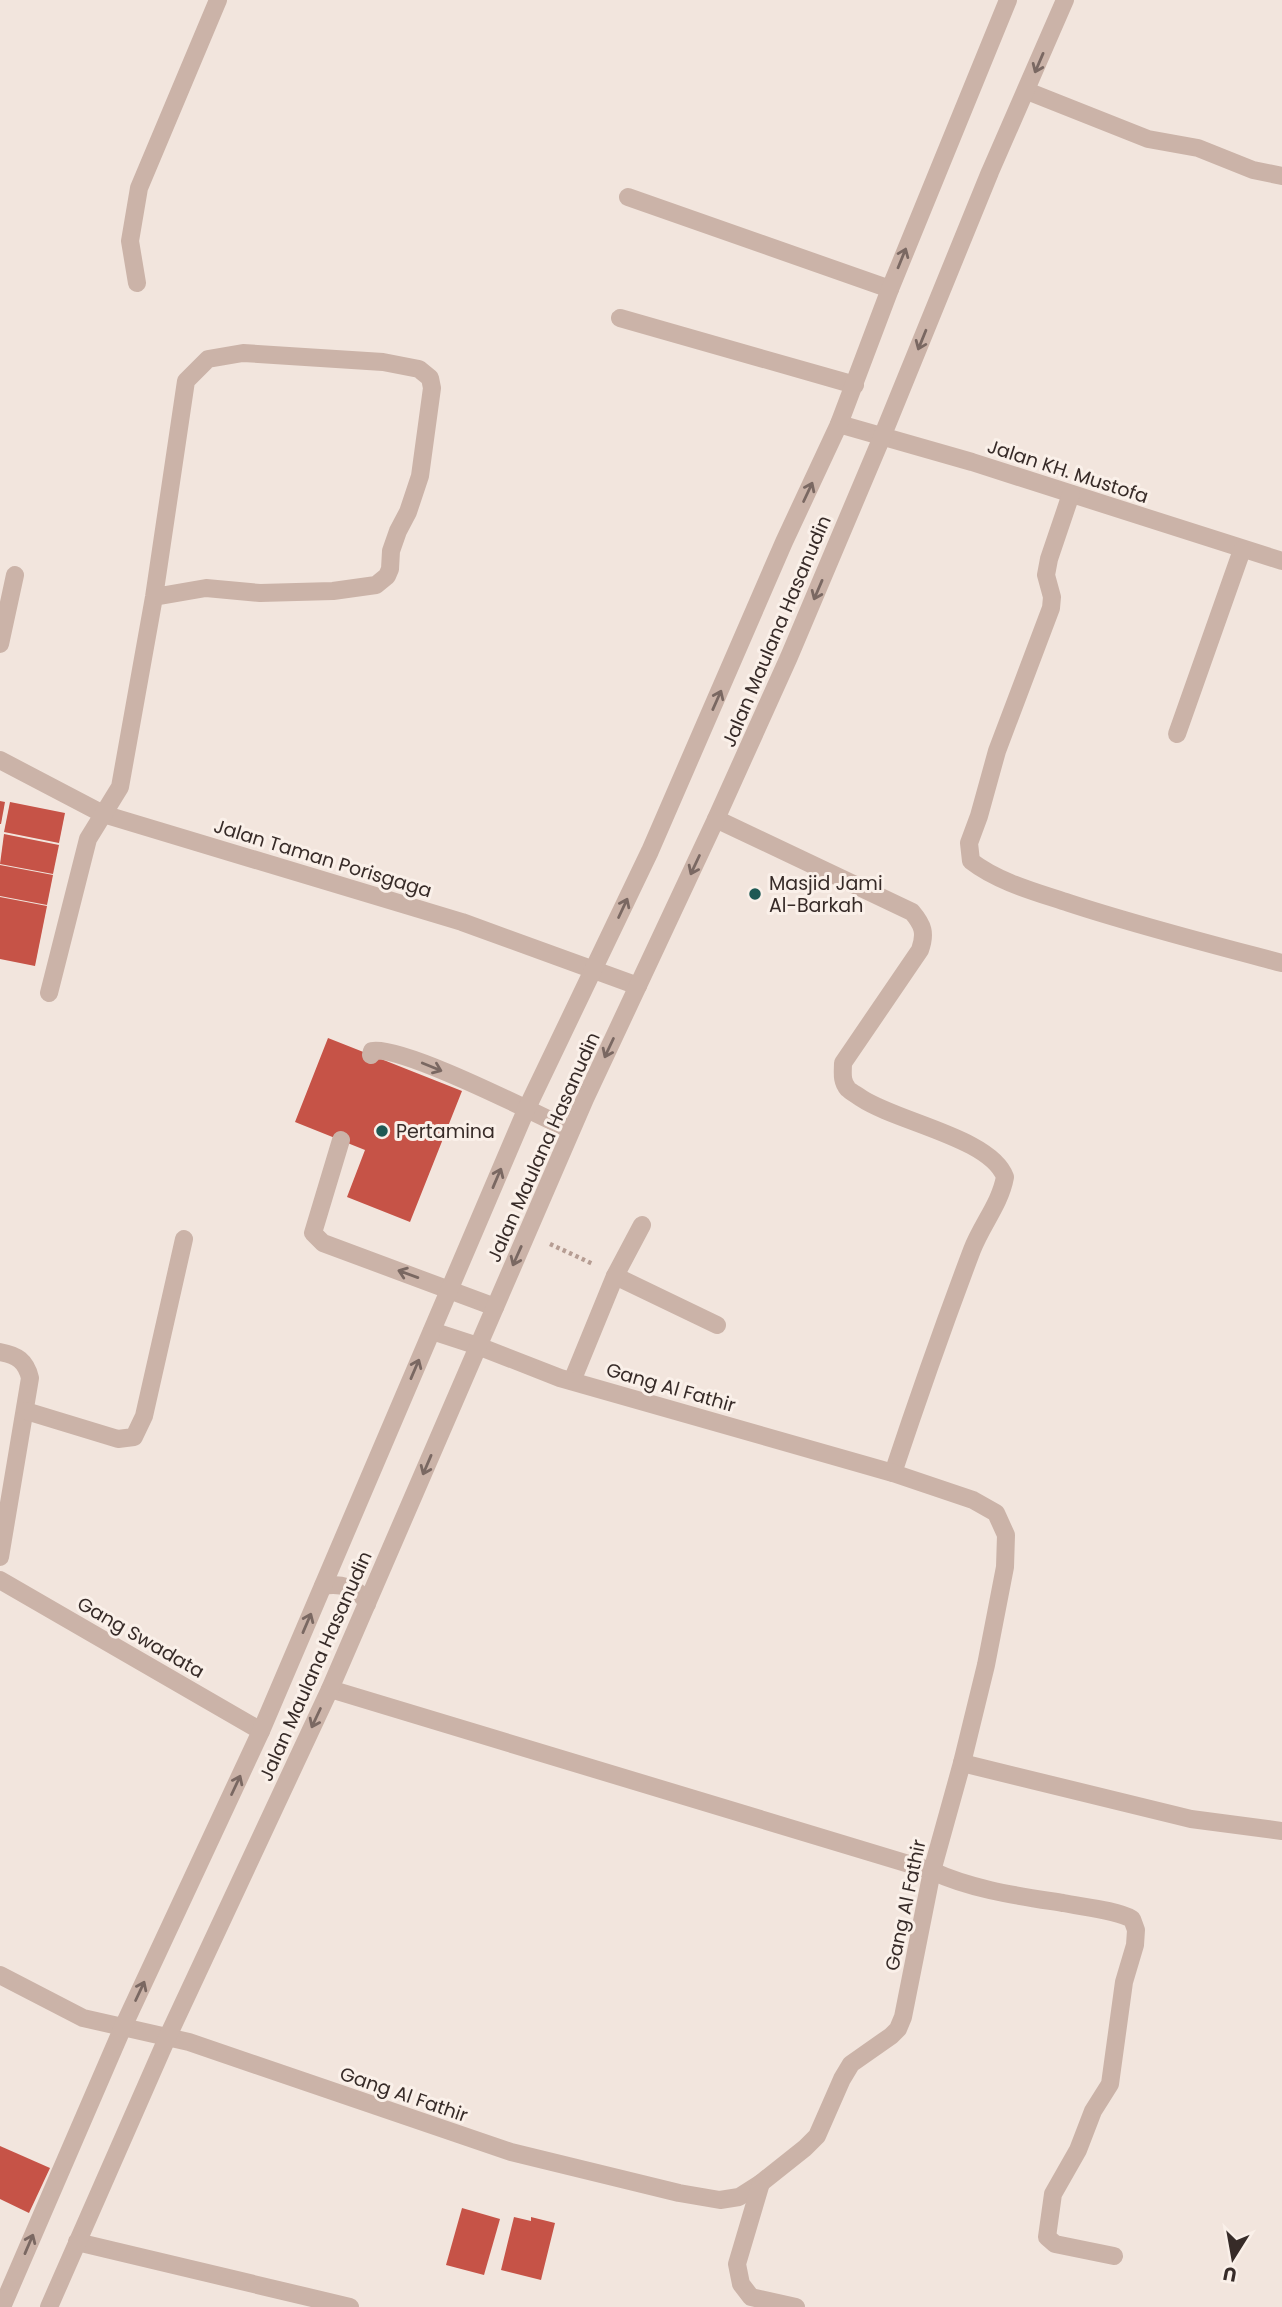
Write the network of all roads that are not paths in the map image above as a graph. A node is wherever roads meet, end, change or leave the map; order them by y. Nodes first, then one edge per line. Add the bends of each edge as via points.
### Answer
1 (218, 0) edge
2 (1008, 0) edge
3 (1065, 0) edge
4 (1034, 94) junction
5 (1282, 176) edge
6 (628, 197) dead end
7 (137, 283) dead end
8 (890, 289) junction
9 (620, 318) dead end
10 (855, 385) junction
11 (839, 424) junction
12 (882, 437) junction
13 (1071, 494) junction
14 (1242, 550) junction
15 (1282, 561) edge
16 (15, 575) dead end
17 (154, 597) junction
18 (0, 644) edge
19 (1177, 734) dead end
20 (0, 760) edge
21 (103, 814) junction
22 (716, 819) junction
23 (1282, 963) edge
24 (594, 969) junction
25 (638, 986) junction
26 (49, 993) dead end
27 (371, 1055) dead end
28 (526, 1110) junction
29 (571, 1130) junction
30 (341, 1140) dead end
31 (642, 1225) dead end
32 (184, 1239) dead end
33 (615, 1276) junction
34 (449, 1288) junction
35 (495, 1307) junction
36 (717, 1325) dead end
37 (432, 1331) junction
38 (478, 1346) junction
39 (0, 1352) edge
40 (566, 1380) junction
41 (26, 1411) junction
42 (893, 1473) junction
43 (0, 1557) edge
44 (326, 1579) junction
45 (0, 1580) edge
46 (370, 1597) junction
47 (330, 1689) junction
48 (261, 1731) junction
49 (962, 1763) junction
50 (1282, 1831) edge
51 (932, 1871) junction
52 (0, 1976) edge
53 (123, 2026) junction
54 (168, 2036) junction
55 (761, 2183) junction
56 (77, 2242) junction
57 (1114, 2256) dead end
58 (766, 2304) edge
59 (2, 2307) edge
60 (49, 2307) edge
61 (350, 2307) edge
62 (796, 2307) edge

1 - 7 street via 139,188 130,241
8 -> 2 street, Jalan Maulana Hasanudin
3 -> 4 street, Jalan Maulana Hasanudin
4 - 5 street via 1148,139 1198,148
4 -> 12 street, Jalan Maulana Hasanudin via 990,172
6 - 8 street
8 - 10 street, Jalan Maulana Hasanudin
9 - 10 street
10 - 11 street, Jalan Maulana Hasanudin
11 - 12 street, Jalan KH. Mustofa
24 -> 11 street, Jalan Maulana Hasanudin
12 - 13 street, Jalan KH. Mustofa
12 -> 22 street, Jalan Maulana Hasanudin
13 - 14 street, Jalan KH. Mustofa
13 - 23 street via 1046,575 1051,608 997,751 969,843 971,860 999,877 1138,926
14 - 15 street, Jalan KH. Mustofa
14 - 19 street
16 - 18 street
17 - 17 street via 186,382 198,366 215,356 243,352 383,362 419,369 430,378 420,476 394,541 390,569 381,582 333,591 260,593 206,587
17 - 21 street via 120,787
20 - 21 street, Jalan Taman Porisgaga
21 - 24 street, Jalan Taman Porisgaga via 462,922
21 - 26 street via 88,839
22 -> 25 street, Jalan Maulana Hasanudin
22 - 42 street via 912,912 924,930 923,941 843,1063 842,1078 847,1088 890,1114 968,1143 996,1161 1005,1177 944,1323
24 - 25 street, Jalan Taman Porisgaga
24 - 28 street, Jalan Maulana Hasanudin
25 -> 29 street, Jalan Maulana Hasanudin
27 -> 28 street via 381,1050 423,1063
28 - 29 street
34 -> 28 street, Jalan Maulana Hasanudin
29 -> 35 street, Jalan Maulana Hasanudin
34 -> 30 street via 323,1243 313,1233
31 - 33 street
32 - 41 street via 144,1416 134,1437 118,1439
33 - 36 street
33 - 40 street
34 - 35 street
34 - 37 street, Jalan Maulana Hasanudin
35 - 38 street, Jalan Maulana Hasanudin
37 - 38 street, Gang Al Fathir
44 -> 37 street, Jalan Maulana Hasanudin
38 - 40 street, Gang Al Fathir
38 -> 46 street, Jalan Maulana Hasanudin
39 - 41 street via 21,1359 28,1368
40 - 42 street, Gang Al Fathir
41 - 43 street
42 - 49 street, Gang Al Fathir via 973,1500 996,1513 1006,1535 998,1604
44 - 46 street via 365,1591
48 -> 44 street, Jalan Maulana Hasanudin
45 - 48 street, Gang Swadata
46 - 47 street, Jalan Maulana Hasanudin
47 - 51 street
47 -> 54 street, Jalan Maulana Hasanudin
53 -> 48 street, Jalan Maulana Hasanudin
49 - 50 street via 1191,1819
49 - 51 street, Gang Al Fathir
51 - 55 street, Gang Al Fathir via 898,2029 852,2064 817,2136
51 - 57 street via 952,1881 1128,1917 1135,1923 1110,2084 1053,2194 1047,2237 1055,2244
52 - 53 street, Gang Al Fathir via 83,2018
53 - 54 street, Gang Al Fathir
59 -> 53 street, Jalan Maulana Hasanudin
54 - 55 street, Gang Al Fathir via 511,2152 720,2200 739,2197
54 - 56 street, Jalan Maulana Hasanudin
55 - 58 street via 737,2264 746,2291
56 - 60 street, Jalan Maulana Hasanudin
56 - 61 street
58 - 62 street

